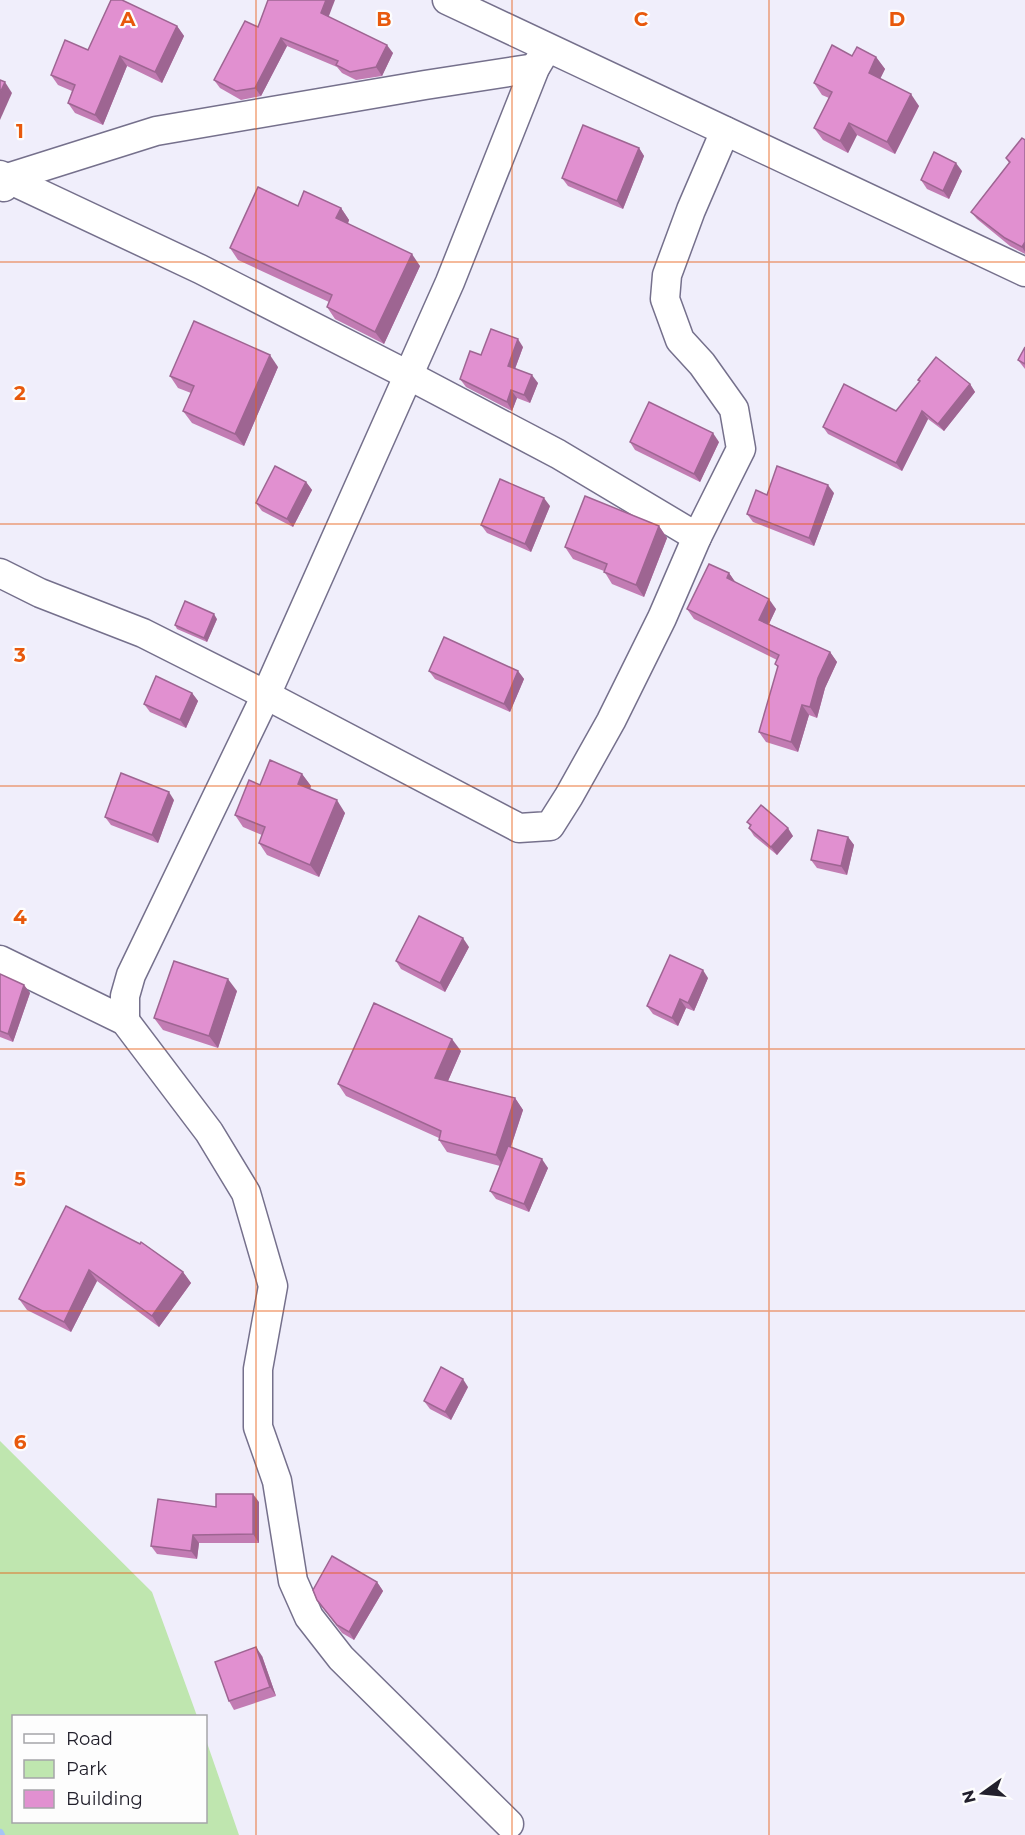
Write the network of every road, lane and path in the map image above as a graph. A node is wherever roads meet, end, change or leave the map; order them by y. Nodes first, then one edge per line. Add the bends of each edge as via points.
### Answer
1 (447, 0) edge
2 (541, 58) junction
3 (725, 130) junction
4 (2, 183) edge
5 (1025, 272) edge
6 (408, 375) junction
7 (697, 537) junction
8 (0, 573) edge
9 (266, 694) junction
10 (0, 960) edge
11 (125, 1021) junction
12 (509, 1824) dead end

1 - 2 street
2 - 3 street
2 - 4 street via 414,86 156,131
2 - 6 street
3 - 5 street
3 - 7 street via 667,275 665,299 680,340 734,409 741,449
4 - 6 street via 201,269
6 - 7 street via 558,454
6 - 9 street
7 - 9 street via 611,721 550,826 519,828
8 - 9 street via 40,593 144,633
9 - 11 street via 131,975 125,996
10 - 11 street
11 - 12 street via 209,1132 246,1193 273,1286 258,1369 258,1427 278,1481 293,1581 309,1617 341,1658

